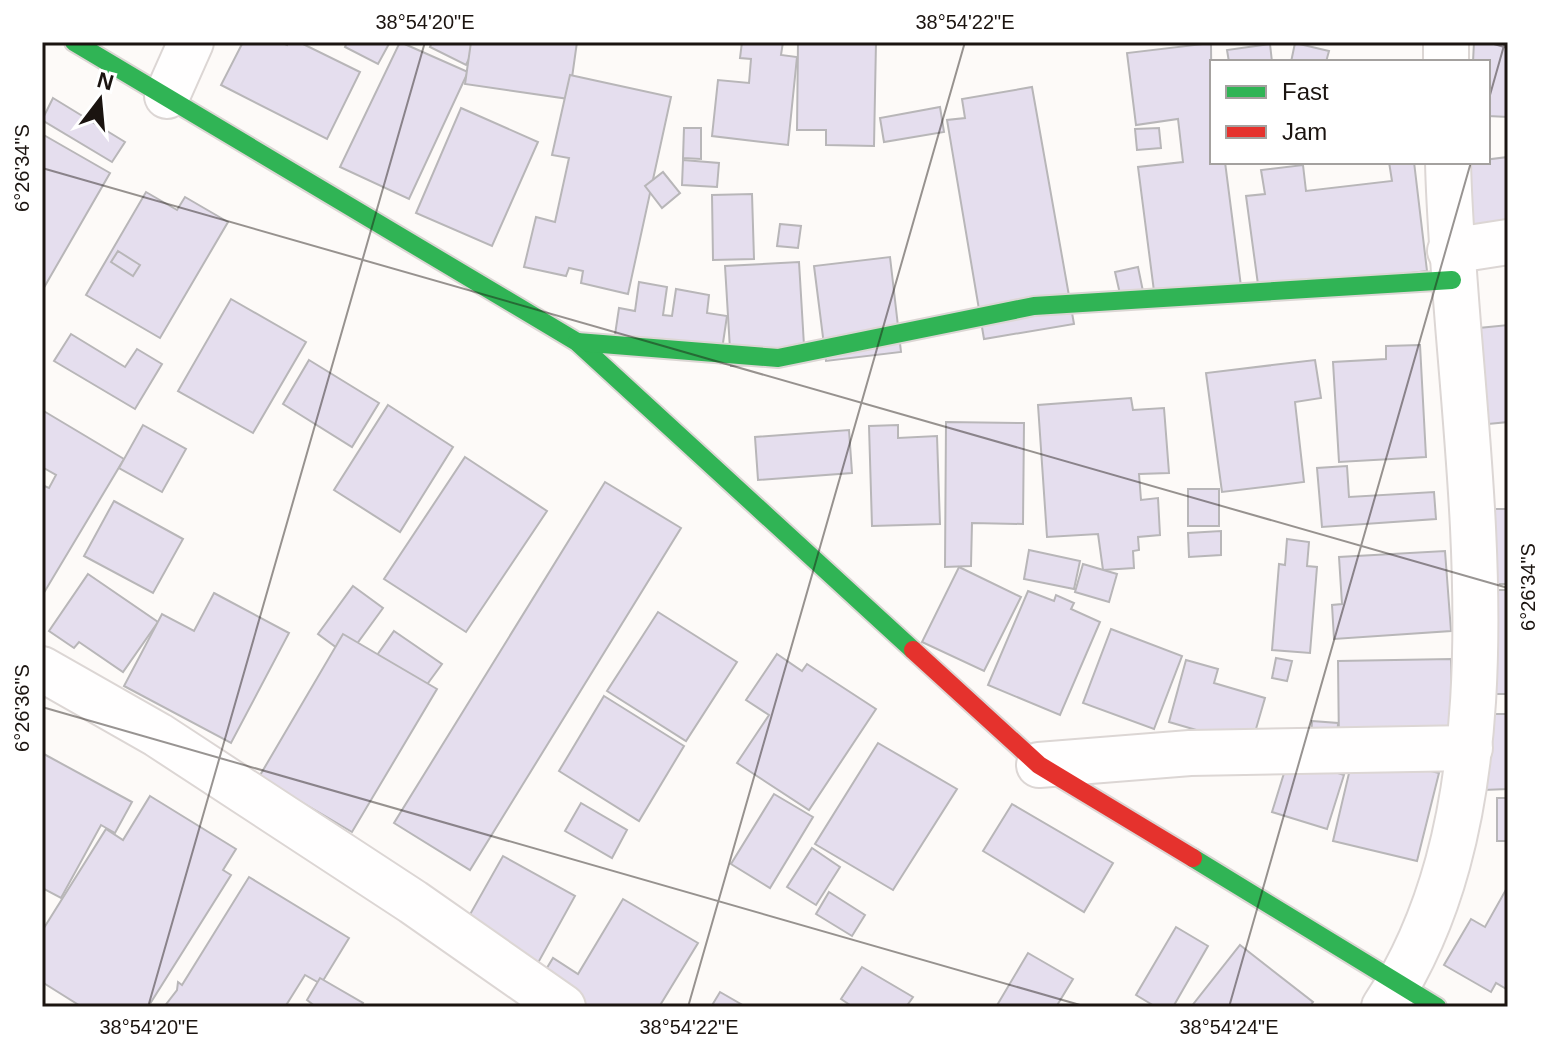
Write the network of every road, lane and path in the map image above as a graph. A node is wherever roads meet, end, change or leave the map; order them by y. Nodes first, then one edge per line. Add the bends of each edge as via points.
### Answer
1 (74, 42) edge
2 (191, 42) edge
3 (167, 96) junction
4 (1448, 164) edge
5 (1508, 242) edge
6 (1451, 265) junction
7 (577, 342) junction
8 (42, 669) edge
9 (1470, 748) junction
10 (1039, 765) junction
11 (1392, 995) edge
12 (563, 1007) edge
13 (1437, 1007) edge

1 - 3 main road
2 - 3 street
3 - 7 main road
4 - 6 street
5 - 6 street
6 - 7 main road via 1034,306 778,358
6 - 9 street via 1472,487
7 - 10 main road
8 - 12 street via 171,743
9 - 10 street via 1190,753
9 - 11 street via 1456,836 1433,915
10 - 11 main road
11 - 13 main road

